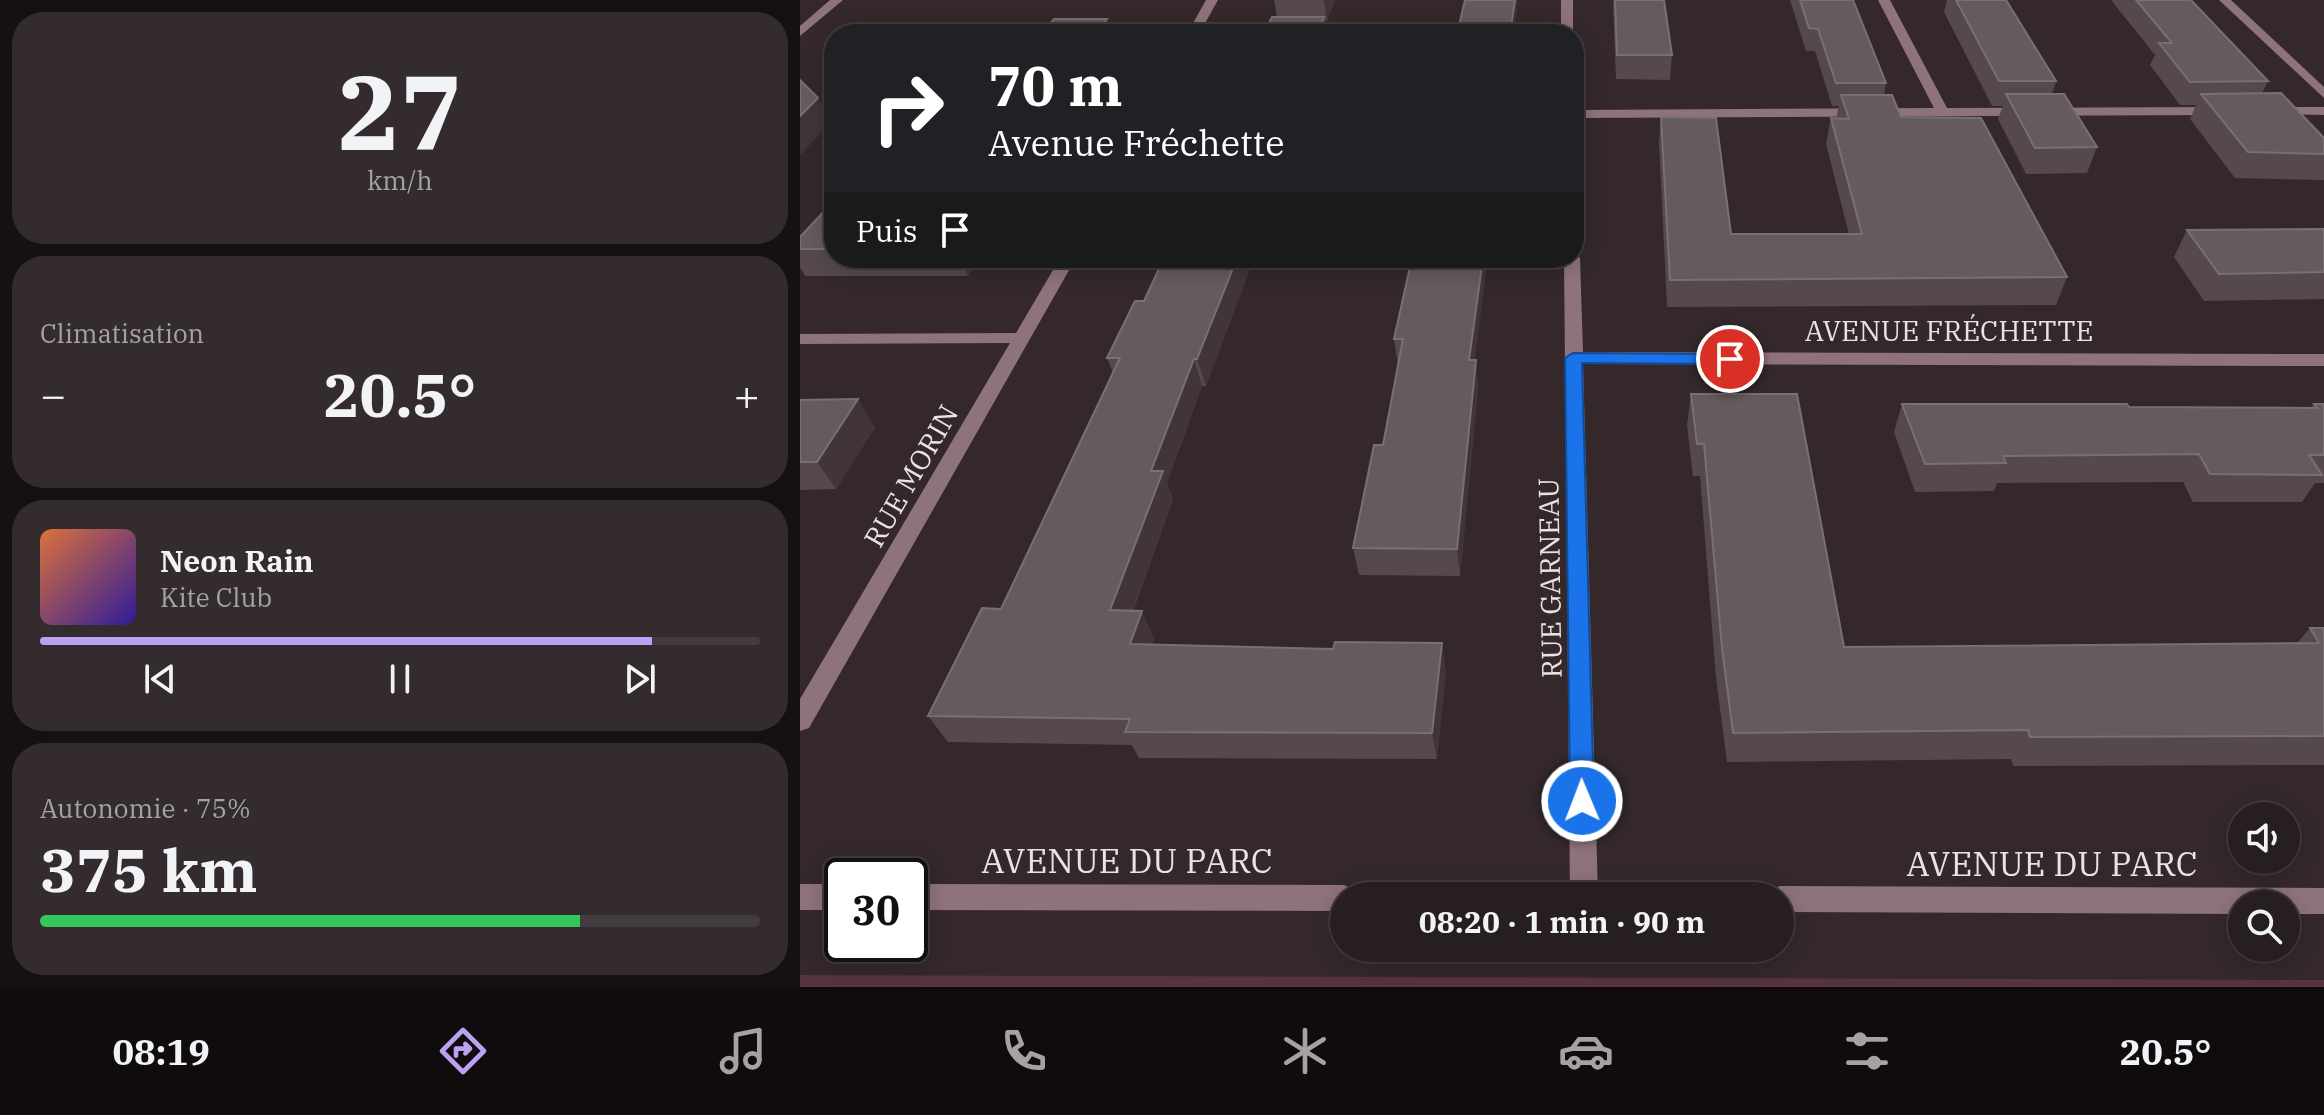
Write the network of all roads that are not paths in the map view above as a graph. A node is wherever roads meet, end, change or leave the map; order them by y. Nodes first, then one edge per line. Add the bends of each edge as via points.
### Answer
1 (837, 0) edge
2 (1212, 0) edge
3 (1567, 0) edge
4 (1884, 0) edge
5 (2225, 0) edge
6 (1199, 24) edge
7 (1567, 24) edge
8 (800, 32) edge
9 (2324, 94) edge
10 (2229, 111) edge
11 (2260, 111) edge
12 (2324, 111) edge
13 (1942, 112) junction
14 (1584, 114) edge
15 (1062, 268) edge
16 (1572, 268) edge
17 (1024, 338) junction
18 (800, 339) edge
19 (1573, 358) junction
20 (2324, 360) edge
21 (800, 721) edge
22 (1584, 882) edge
23 (800, 897) edge
24 (824, 897) edge
25 (928, 897) edge
26 (1330, 898) edge
27 (1794, 899) edge
28 (2324, 901) edge

1 - 8 street
2 - 6 street
3 - 7 street
4 - 13 street
5 - 9 street
10 - 13 street
11 - 12 street
13 - 14 street
15 - 17 street, RUE MORIN
16 - 19 street, RUE GARNEAU
17 - 18 street
17 - 21 street, RUE MORIN
19 - 20 street, AVENUE FRÉCHETTE
19 - 22 street, RUE GARNEAU
23 - 24 street
25 - 26 street, AVENUE DU PARC
27 - 28 street, AVENUE DU PARC

